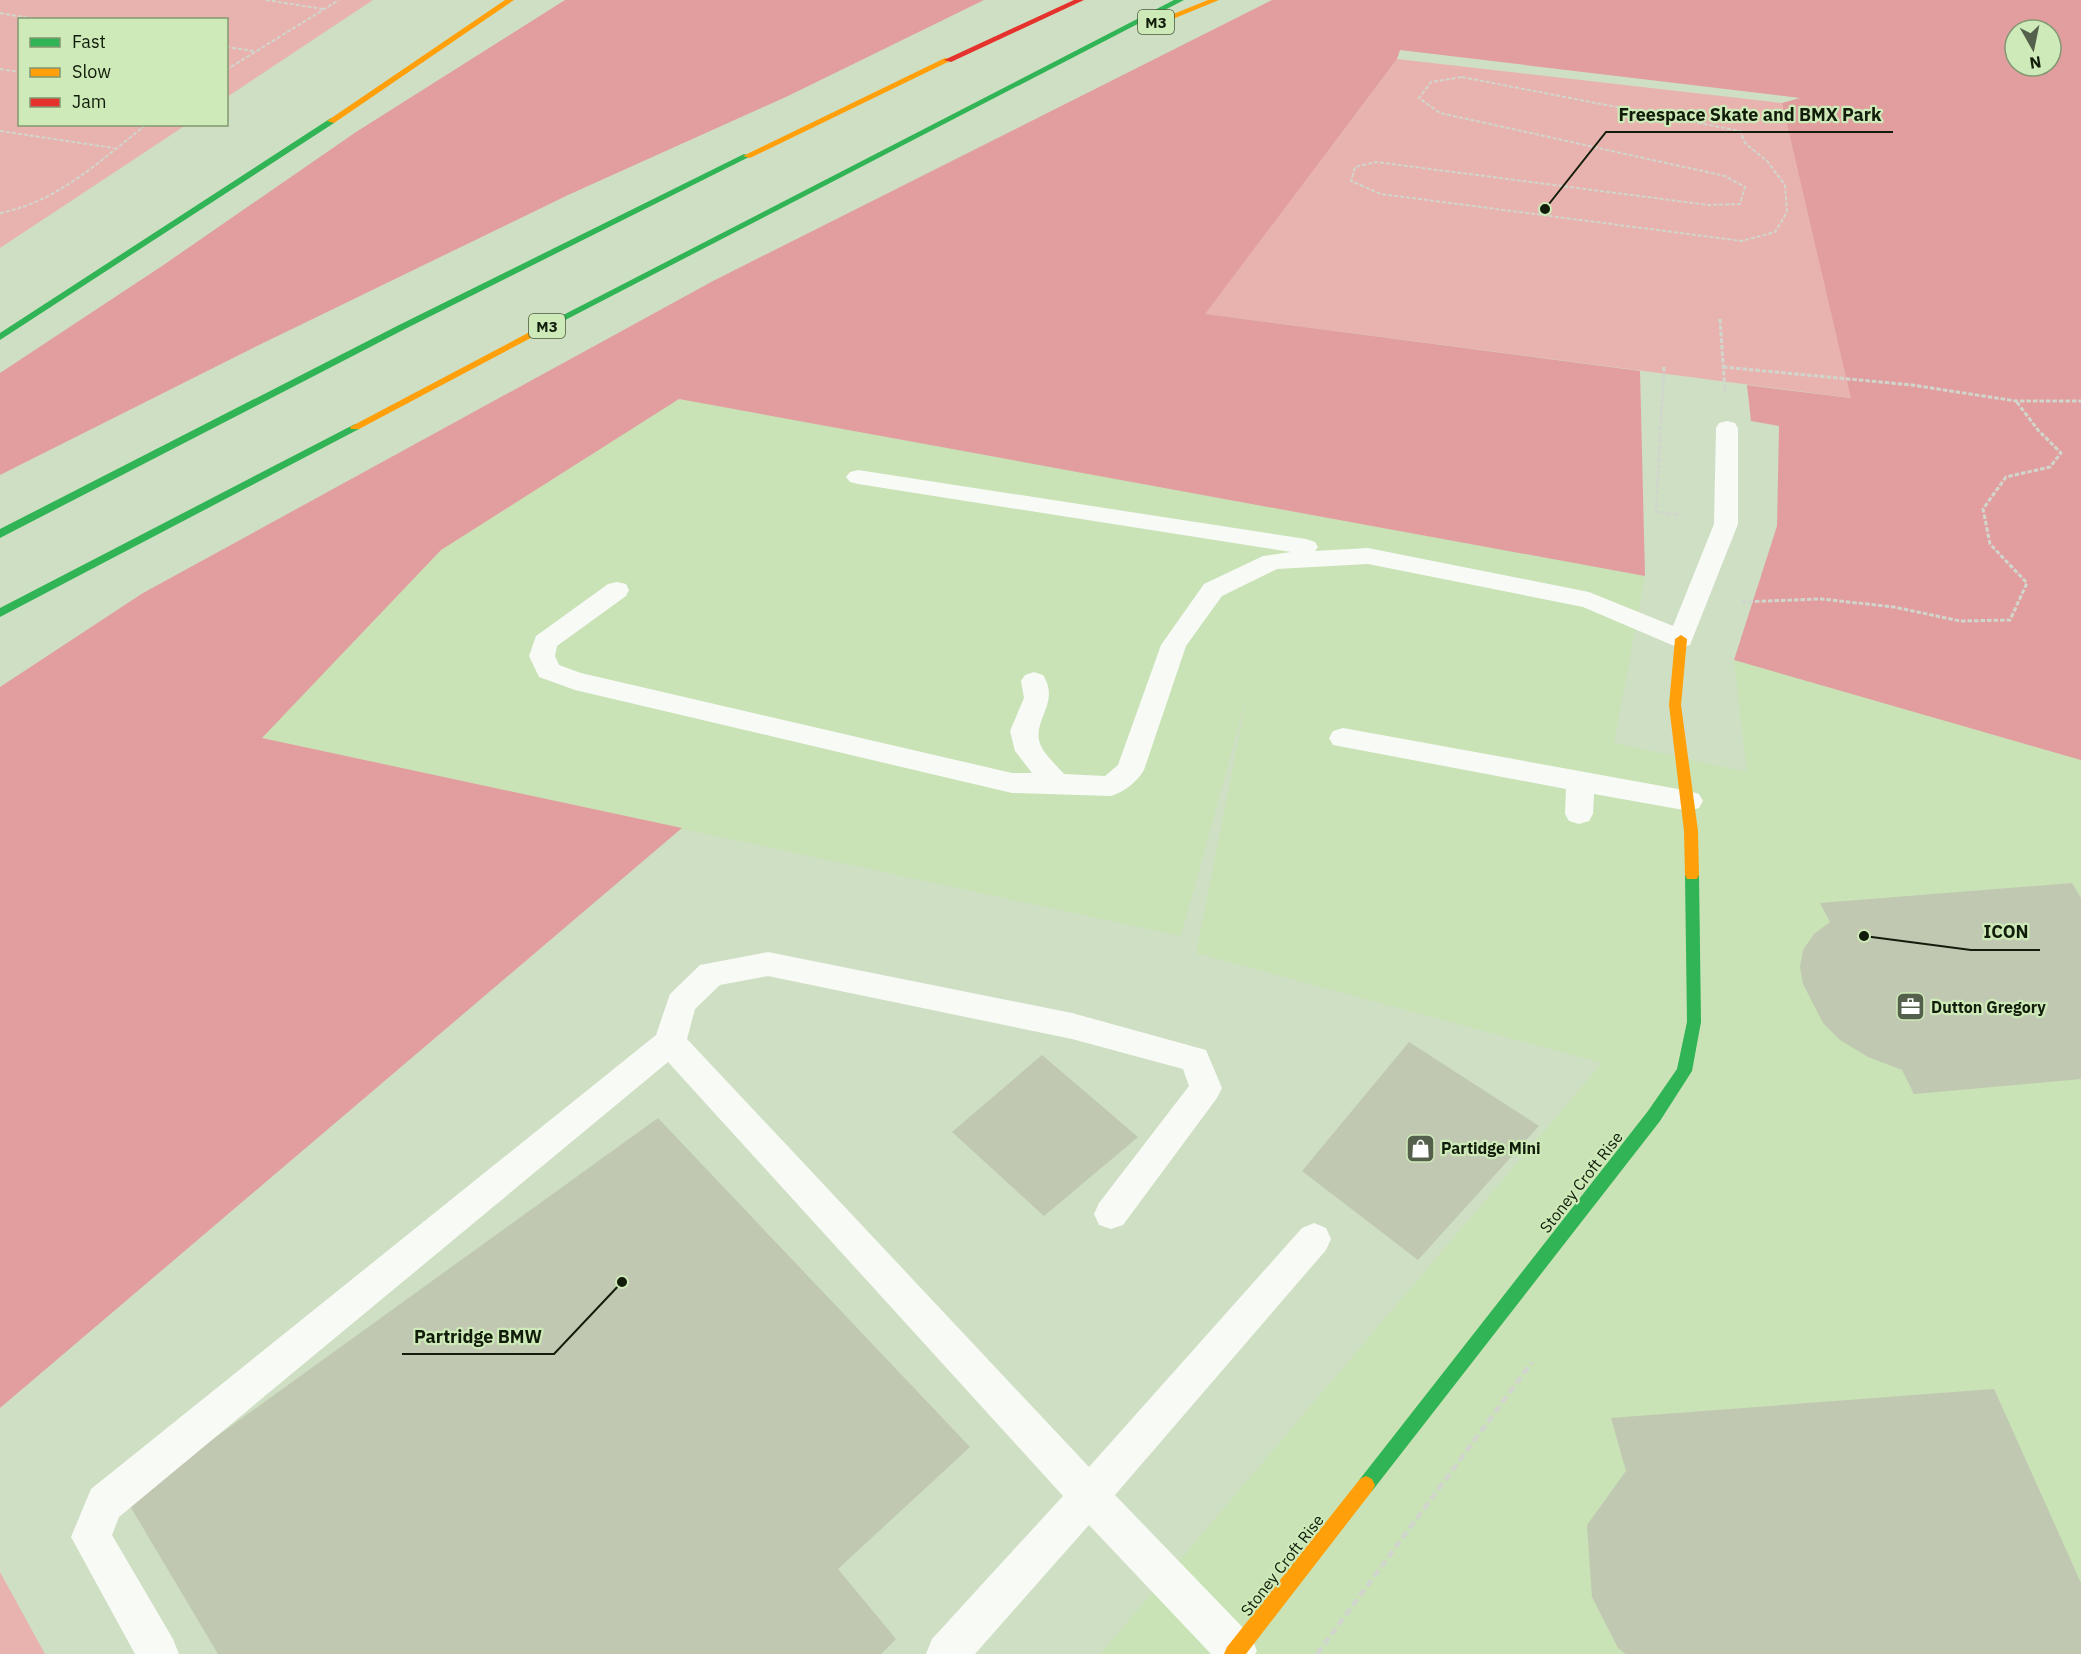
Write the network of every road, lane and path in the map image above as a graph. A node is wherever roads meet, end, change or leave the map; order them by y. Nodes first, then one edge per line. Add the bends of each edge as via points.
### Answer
1 (266, 0) edge
2 (339, 0) edge
3 (510, 0) edge
4 (1080, 0) edge
5 (1180, 0) edge
6 (1215, 0) edge
7 (324, 9) junction
8 (0, 13) edge
9 (29, 18) edge
10 (1096, 42) junction
11 (228, 47) edge
12 (255, 52) junction
13 (0, 69) edge
14 (228, 69) edge
15 (18, 72) edge
16 (144, 126) edge
17 (0, 131) edge
18 (1740, 131) joint
19 (114, 148) junction
20 (0, 213) edge
21 (1720, 319) dead end
22 (0, 337) edge
23 (1664, 367) dead end
24 (1723, 367) junction
25 (2016, 400) junction
26 (2081, 401) edge
27 (1727, 428) joint
28 (858, 477) dead end
29 (1726, 524) junction
30 (0, 534) edge
31 (1368, 556) junction
32 (617, 590) dead end
33 (1732, 602) dead end
34 (0, 613) edge
35 (1681, 639) junction
36 (1034, 681) dead end
37 (1343, 738) dead end
38 (1580, 782) junction
39 (1056, 783) junction
40 (1689, 801) junction
41 (1579, 814) dead end
42 (670, 1042) junction
43 (1111, 1214) dead end
44 (1314, 1239) dead end
45 (1089, 1496) junction
46 (1235, 1652) edge
47 (158, 1654) edge
48 (947, 1654) edge

1 - 7 path
2 - 7 path
3 - 22 main road
4 - 30 main road via 659,198
5 - 10 main road, M3
6 - 10 main road, M3
7 - 12 path
8 - 9 path
10 - 34 main road, M3
11 - 12 path
12 - 14 path
13 - 15 path
16 - 19 path
17 - 19 path
18 - 18 path via 1462,77 1431,82 1419,98 1440,113 1725,176 1745,187 1740,204 1708,205 1376,162 1355,167 1351,181 1381,194 1742,241 1775,232 1786,212 1785,185 1767,161 1745,143
19 - 20 path via 57,192 31,205
21 - 24 path
23 - 29 path via 1656,512
24 - 25 path via 1912,385
24 - 27 path
25 - 26 path
25 - 33 path via 2061,453 2050,467 2006,477 1983,509 1990,544 2027,583 2010,620 1959,621 1894,607 1821,599
27 - 29 lane
28 - 31 lane
29 - 35 lane
31 - 35 lane via 1589,600
31 - 39 lane via 1272,561 1213,590 1174,645 1130,770 1111,786
32 - 39 lane via 545,642 542,656 548,671 575,681 1012,783
35 - 40 main road, Stoney Croft Rise via 1675,705
36 - 39 lane via 1037,698 1024,731 1029,751
37 - 38 lane
38 - 40 lane
38 - 41 lane
40 - 46 main road, Stoney Croft Rise via 1694,1022 1684,1071 1654,1116
42 - 43 lane via 681,1003 711,974 768,964 1072,1026 1195,1059 1206,1088
42 - 45 lane
42 - 47 lane via 105,1503 91,1537
44 - 45 lane
45 - 46 lane
45 - 48 lane

